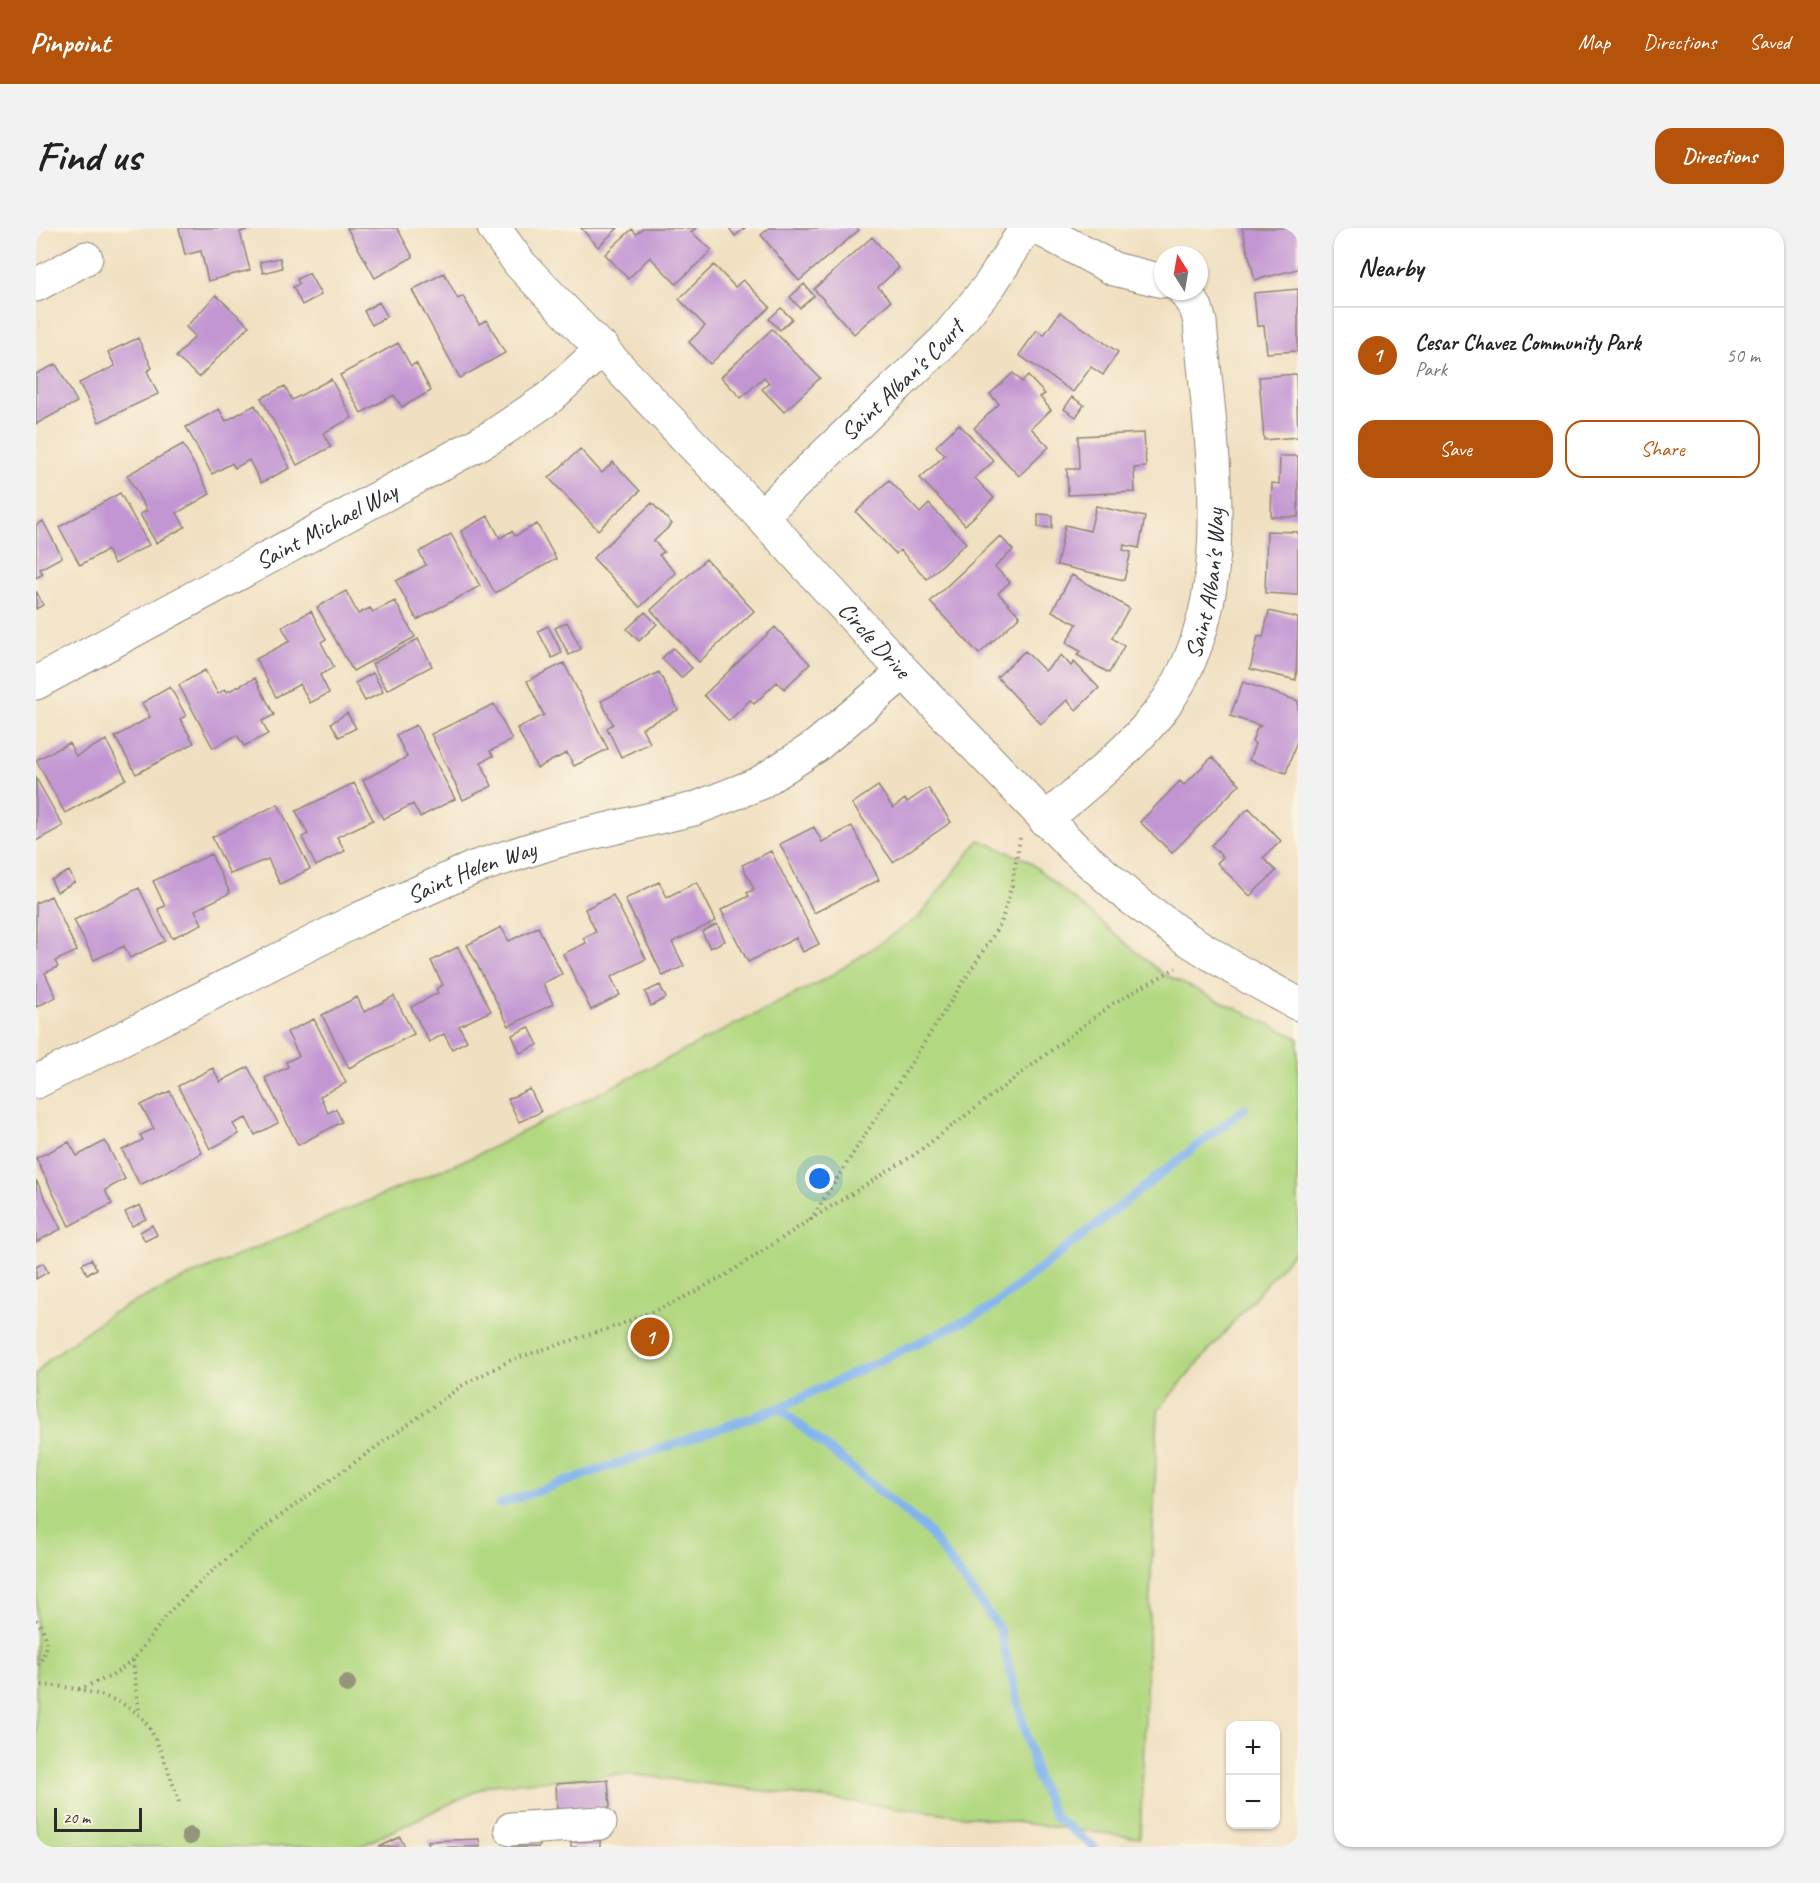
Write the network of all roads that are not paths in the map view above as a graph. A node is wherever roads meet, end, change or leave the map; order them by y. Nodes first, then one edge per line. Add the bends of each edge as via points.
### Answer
1 (494, 228) edge
2 (1026, 228) edge
3 (1038, 228) edge
4 (86, 258) dead end
5 (1154, 279) edge
6 (36, 285) edge
7 (1190, 300) edge
8 (603, 348) junction
9 (761, 516) junction
10 (904, 672) junction
11 (36, 683) edge
12 (1042, 817) junction
13 (1298, 1004) edge
14 (36, 1082) edge
15 (600, 1823) dead end
16 (511, 1829) dead end
17 (554, 1837) edge

1 - 8 street, Circle Drive via 520,264
2 - 9 street, Saint Alban's Court via 990,285 944,341
3 - 5 street via 1114,269
4 - 6 street
7 - 12 street, Saint Alban's Way via 1200,322 1215,513 1212,570 1203,615 1181,677 1157,716 1130,744
8 - 9 street, Circle Drive
8 - 11 street, Saint Michael Way via 549,398 493,436
9 - 10 street, Circle Drive
10 - 12 street, Circle Drive
10 - 14 street, Saint Helen Way via 815,747 742,792 694,809 557,840 463,872 359,919
12 - 13 street, Circle Drive via 1157,919
15 - 17 street
16 - 17 street

